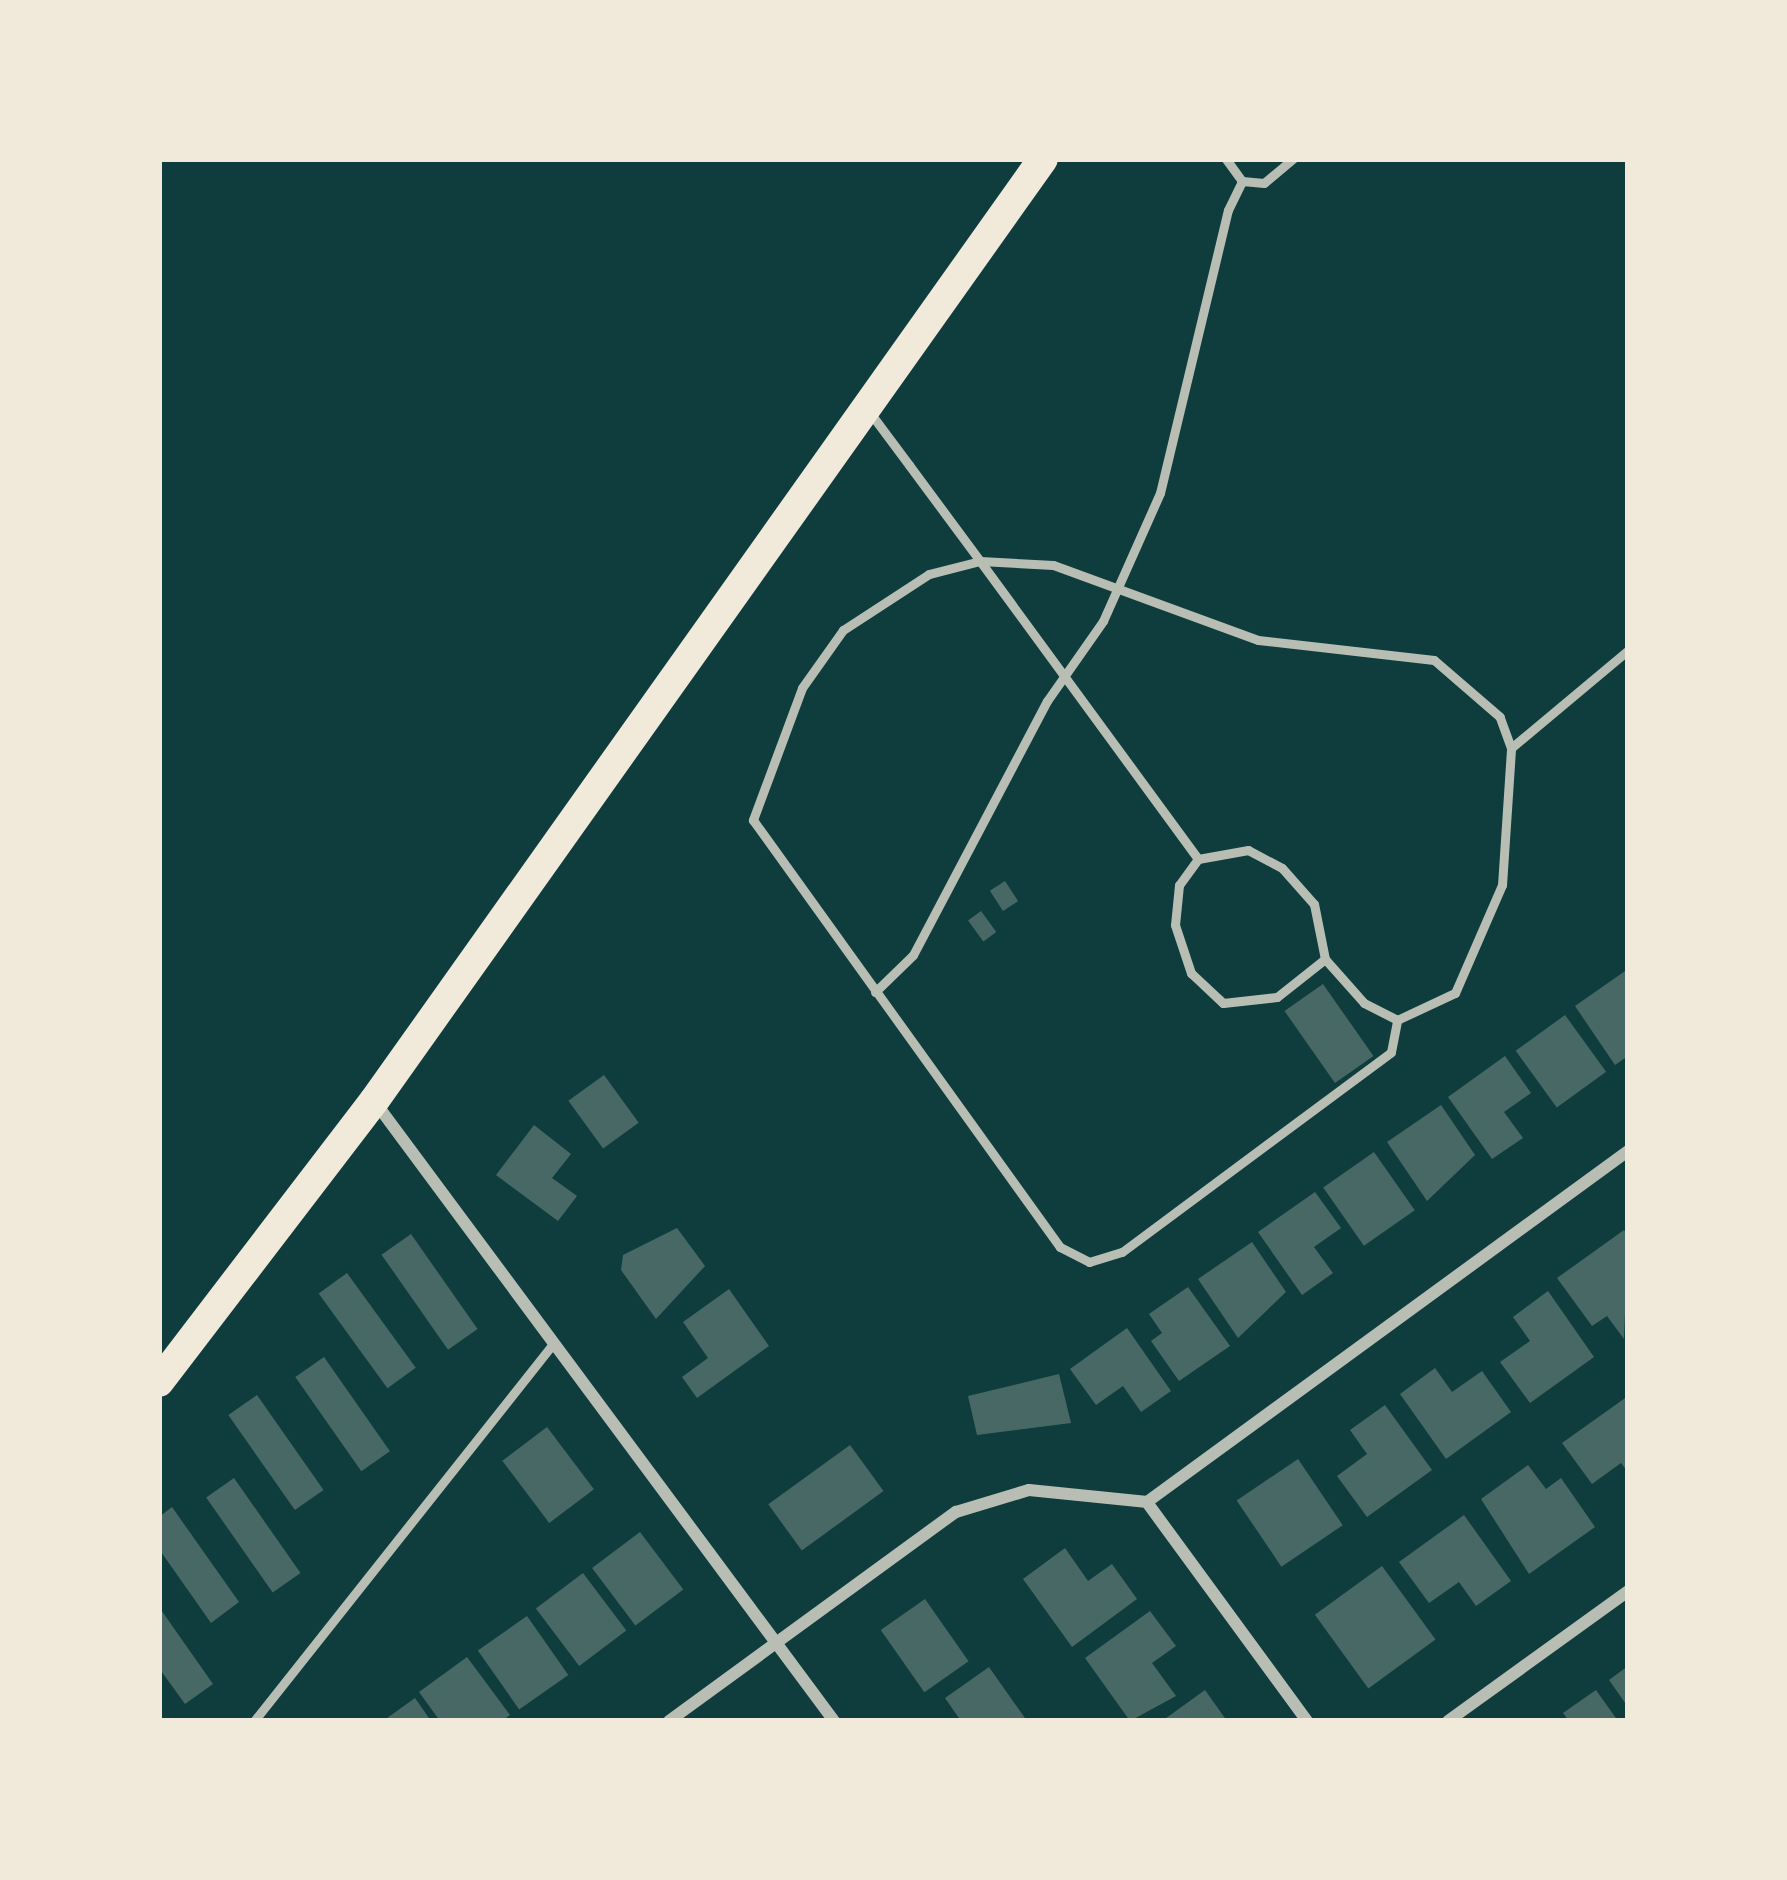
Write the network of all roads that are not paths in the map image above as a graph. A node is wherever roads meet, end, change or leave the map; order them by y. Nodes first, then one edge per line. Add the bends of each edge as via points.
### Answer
1 (1043, 159) edge
2 (1226, 159) edge
3 (1293, 159) edge
4 (1241, 181) junction
5 (865, 406) junction
6 (980, 561) junction
7 (1117, 588) junction
8 (1628, 650) edge
9 (1065, 678) junction
10 (1511, 748) junction
11 (1198, 859) junction
12 (1325, 959) junction
13 (875, 992) junction
14 (1397, 1020) junction
15 (374, 1101) junction
16 (1628, 1151) edge
17 (554, 1343) junction
18 (159, 1382) edge
19 (1147, 1502) junction
20 (1628, 1591) edge
21 (776, 1643) junction
22 (254, 1721) edge
23 (669, 1721) edge
24 (834, 1721) edge
25 (1307, 1721) edge
26 (1448, 1721) edge

1 - 5 main road
2 - 4 lane
3 - 4 lane via 1264,183
4 - 7 lane via 1204,281 1160,494
5 - 6 lane
5 - 15 main road
6 - 7 lane via 1053,565
6 - 9 lane
6 - 13 lane via 902,585 843,630 802,688 752,810
7 - 9 lane
7 - 10 lane via 1258,640 1434,660 1500,717
8 - 10 lane
9 - 11 lane
9 - 13 lane via 913,956
10 - 14 lane via 1511,837 1472,969 1436,1010
11 - 12 lane via 1248,850 1282,868 1314,904
11 - 12 lane via 1179,885 1175,925 1206,992 1240,1008
12 - 14 lane via 1364,1004
13 - 14 lane via 1060,1247 1089,1262 1122,1252 1390,1052
15 - 17 street
15 - 18 main road
16 - 19 street
17 - 21 street
17 - 22 lane
19 - 21 street via 1029,1490 956,1512
19 - 25 street
20 - 26 street
21 - 23 street
21 - 24 street

